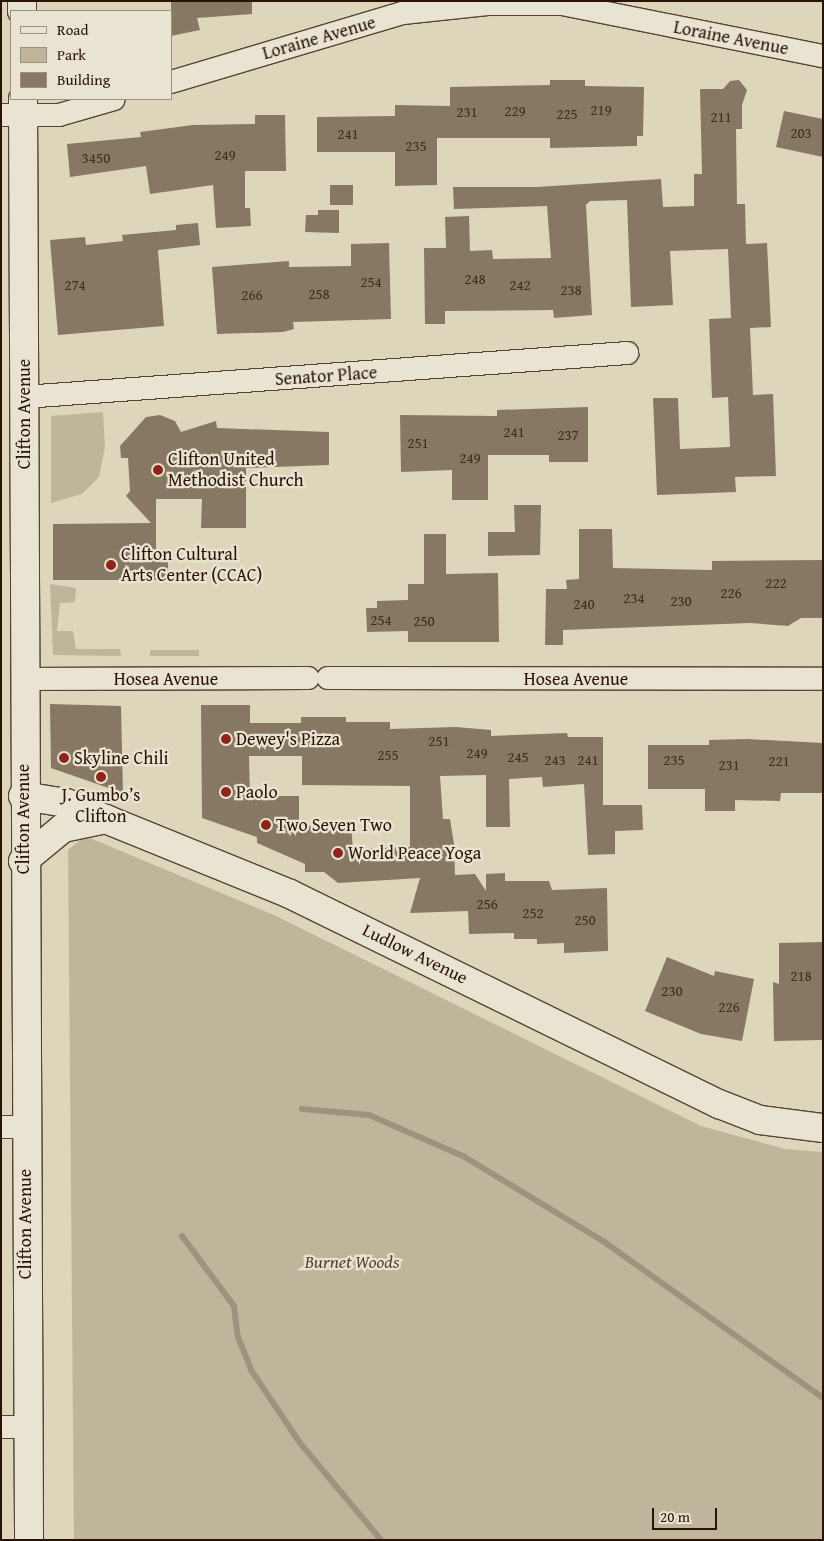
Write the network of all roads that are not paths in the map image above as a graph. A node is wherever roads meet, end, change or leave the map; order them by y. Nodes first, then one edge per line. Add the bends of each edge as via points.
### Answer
1 (823, 56) edge
2 (172, 82) edge
3 (111, 100) edge
4 (16, 110) edge
5 (627, 353) dead end
6 (24, 397) junction
7 (23, 679) junction
8 (823, 679) edge
9 (12, 794) edge
10 (106, 819) junction
11 (24, 861) junction
12 (13, 1127) edge
13 (823, 1128) edge
14 (14, 1427) edge
15 (29, 1540) edge

1 - 2 street, Loraine Avenue via 562,4 488,4 403,14
3 - 4 street via 59,115
4 - 6 main road, Clifton Avenue
5 - 6 street, Senator Place
6 - 7 main road, Clifton Avenue
7 - 8 street, Hosea Avenue
7 - 9 main road, Clifton Avenue
9 - 10 main road, Ludlow Avenue via 66,803
9 - 11 main road, Clifton Avenue
10 - 11 main road via 63,828
10 - 13 main road, Ludlow Avenue via 290,894 719,1104 760,1120
11 - 12 main road, Clifton Avenue
12 - 14 main road, Clifton Avenue
14 - 15 main road, Clifton Avenue

